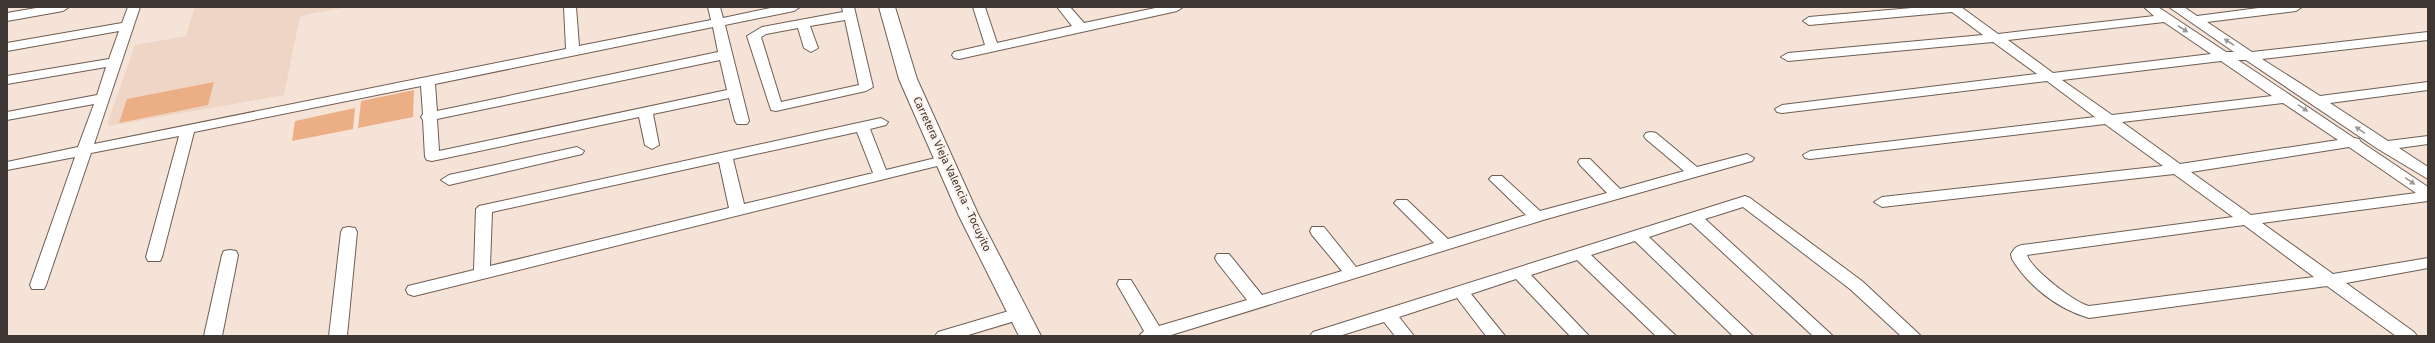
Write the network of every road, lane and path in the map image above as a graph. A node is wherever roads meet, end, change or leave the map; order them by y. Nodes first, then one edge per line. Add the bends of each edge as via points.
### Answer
1 (63, 7) edge
2 (134, 7) edge
3 (570, 7) edge
4 (759, 7) edge
5 (794, 7) edge
6 (886, 7) edge
7 (979, 7) edge
8 (1063, 7) edge
9 (1177, 7) edge
10 (2150, 7) edge
11 (2296, 7) edge
12 (1954, 8) edge
13 (849, 11) edge
14 (2171, 12) edge
15 (716, 15) edge
16 (7, 16) edge
17 (2194, 20) junction
18 (1809, 21) dead end
19 (803, 24) junction
20 (128, 26) junction
21 (1081, 28) junction
22 (2428, 36) edge
23 (1994, 38) junction
24 (7, 47) edge
25 (572, 48) junction
26 (811, 48) dead end
27 (993, 49) junction
28 (724, 55) junction
29 (959, 55) dead end
30 (2225, 56) junction
31 (2250, 56) junction
32 (1788, 57) dead end
33 (114, 62) junction
34 (2051, 77) junction
35 (7, 80) edge
36 (428, 82) junction
37 (2428, 86) edge
38 (733, 93) junction
39 (101, 98) junction
40 (2288, 98) junction
41 (2315, 101) junction
42 (1782, 108) dead end
43 (645, 112) junction
44 (7, 116) edge
45 (428, 118) junction
46 (2109, 119) junction
47 (742, 121) dead end
48 (881, 122) dead end
49 (862, 126) junction
50 (188, 130) junction
51 (1651, 136) dead end
52 (2428, 140) edge
53 (2354, 142) junction
54 (496, 143) junction
55 (88, 145) junction
56 (652, 145) dead end
57 (2383, 146) junction
58 (577, 151) dead end
59 (724, 155) junction
60 (1810, 155) dead end
61 (7, 156) edge
62 (1747, 158) dead end
63 (944, 160) junction
64 (1585, 162) dead end
65 (7, 166) edge
66 (500, 169) junction
67 (2178, 169) junction
68 (1694, 172) junction
69 (2428, 174) edge
70 (880, 175) junction
71 (1497, 179) dead end
72 (449, 180) dead end
73 (1618, 195) junction
74 (2428, 195) edge
75 (1882, 202) dead end
76 (1402, 203) dead end
77 (737, 209) junction
78 (1538, 217) junction
79 (1694, 217) junction
80 (2250, 221) junction
81 (1318, 231) dead end
82 (349, 232) dead end
83 (1638, 235) junction
84 (1445, 245) junction
85 (1580, 254) junction
86 (230, 255) dead end
87 (154, 257) dead end
88 (1223, 258) dead end
89 (2428, 264) edge
90 (482, 272) junction
91 (1520, 272) junction
92 (1353, 274) junction
93 (2330, 280) junction
94 (1125, 284) dead end
95 (38, 285) dead end
96 (414, 290) dead end
97 (1460, 292) junction
98 (1258, 302) junction
99 (1019, 314) junction
100 (1387, 314) junction
101 (1152, 335) edge
102 (213, 336) edge
103 (338, 336) edge
104 (944, 336) edge
105 (1030, 336) edge
106 (1319, 336) edge
107 (1405, 336) edge
108 (1496, 336) edge
109 (1580, 336) edge
110 (1667, 336) edge
111 (1744, 336) edge
112 (1824, 336) edge
113 (1912, 336) edge
114 (2408, 336) edge

1 - 16 street
2 - 20 street
3 - 25 street
4 - 15 street
5 - 15 street
6 - 63 street, Carretera Vieja Valencia - Tocuyito via 908,79
7 - 27 street
8 - 21 street
9 - 21 street
10 - 14 street
11 - 17 street
12 - 18 street
12 - 23 street
13 - 19 street
13 - 19 street via 865,88 776,107 754,36 762,31
14 - 17 street
14 - 23 street
14 -> 30 street
15 - 25 street
15 - 28 street
31 -> 17 street
19 - 26 street
20 - 24 street
20 - 33 street
21 - 27 street
22 - 31 street
23 - 32 street
23 - 34 street
25 - 36 street
25 - 55 street
27 - 29 street
28 - 38 street
28 - 45 street
30 - 31 street
30 - 34 street
30 - 40 street
31 - 41 street
33 - 35 street
33 - 39 street
34 - 42 street
34 - 46 street
36 - 45 street
36 - 50 street
37 - 41 street
38 - 43 street
38 - 47 street
39 - 44 street
39 - 55 street
40 - 46 street
40 -> 53 street
57 -> 41 street
43 - 54 street
43 - 56 street
45 - 54 street via 432,157
46 - 60 street
46 - 67 street
48 - 49 street
49 - 59 street
49 - 70 street
50 - 55 street
50 - 87 street
51 - 68 street
52 - 57 street
53 - 67 street
53 -> 74 street
54 - 66 street
55 - 61 street
55 - 65 street
55 - 95 street
57 - 69 street
58 - 66 street
59 - 77 street
59 - 90 street via 484,209
62 - 68 street
63 - 70 street
63 - 99 street, Carretera Vieja Valencia - Tocuyito via 969,216
64 - 73 street
66 - 72 street
67 - 75 street
67 - 80 street
68 - 73 street
70 - 77 street
71 - 78 street
73 - 78 street
74 - 80 street
76 - 84 street
77 - 90 street
78 - 84 street
79 - 83 street
79 - 112 street
79 - 113 street via 1745,201 1856,284
80 - 93 street
80 - 93 street via 2022,250 2019,254 2020,259 2064,302 2089,312
81 - 92 street
82 - 103 street
83 - 85 street
83 - 111 street
84 - 92 street
85 - 91 street
85 - 110 street
86 - 102 street
88 - 98 street
89 - 93 street
90 - 96 street
91 - 97 street
91 - 109 street
92 - 98 street
93 - 114 street
94 - 101 street
97 - 100 street
97 - 108 street
98 - 101 street
99 - 104 street
99 - 105 street, Carretera Vieja Valencia - Tocuyito
100 - 106 street
100 - 107 street

